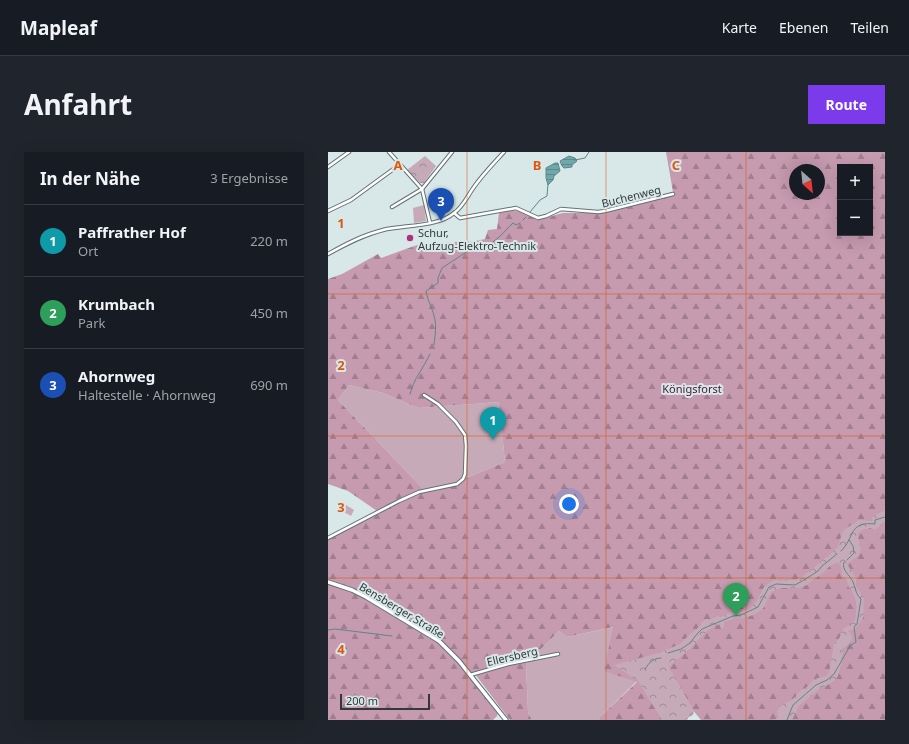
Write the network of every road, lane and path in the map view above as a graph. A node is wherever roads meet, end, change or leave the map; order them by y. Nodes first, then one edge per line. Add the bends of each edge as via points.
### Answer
1 (349, 152) edge
2 (389, 152) edge
3 (504, 152) edge
4 (450, 153) edge
5 (399, 165) junction
6 (328, 167) edge
7 (422, 189) junction
8 (673, 194) dead end
9 (392, 207) dead end
10 (328, 211) edge
11 (454, 214) junction
12 (430, 223) junction
13 (328, 254) edge
14 (424, 395) dead end
15 (328, 538) edge
16 (328, 582) edge
17 (558, 654) dead end
18 (470, 675) junction
19 (506, 720) edge

1 - 6 street
2 - 5 street
3 - 11 street
4 - 7 street
5 - 7 street
5 - 10 street via 351,200
7 - 9 street
7 - 12 street
8 - 11 street, Buchenweg via 605,212 561,209 542,218 516,208 460,218
11 - 12 street
12 - 13 street via 390,228 370,234
14 - 15 street via 438,404 465,435 463,479 451,486 418,492
16 - 18 main road, Bensberger Straße via 366,597 432,636 451,652
17 - 18 street, Ellersberg
18 - 19 main road, Bensberger Straße

